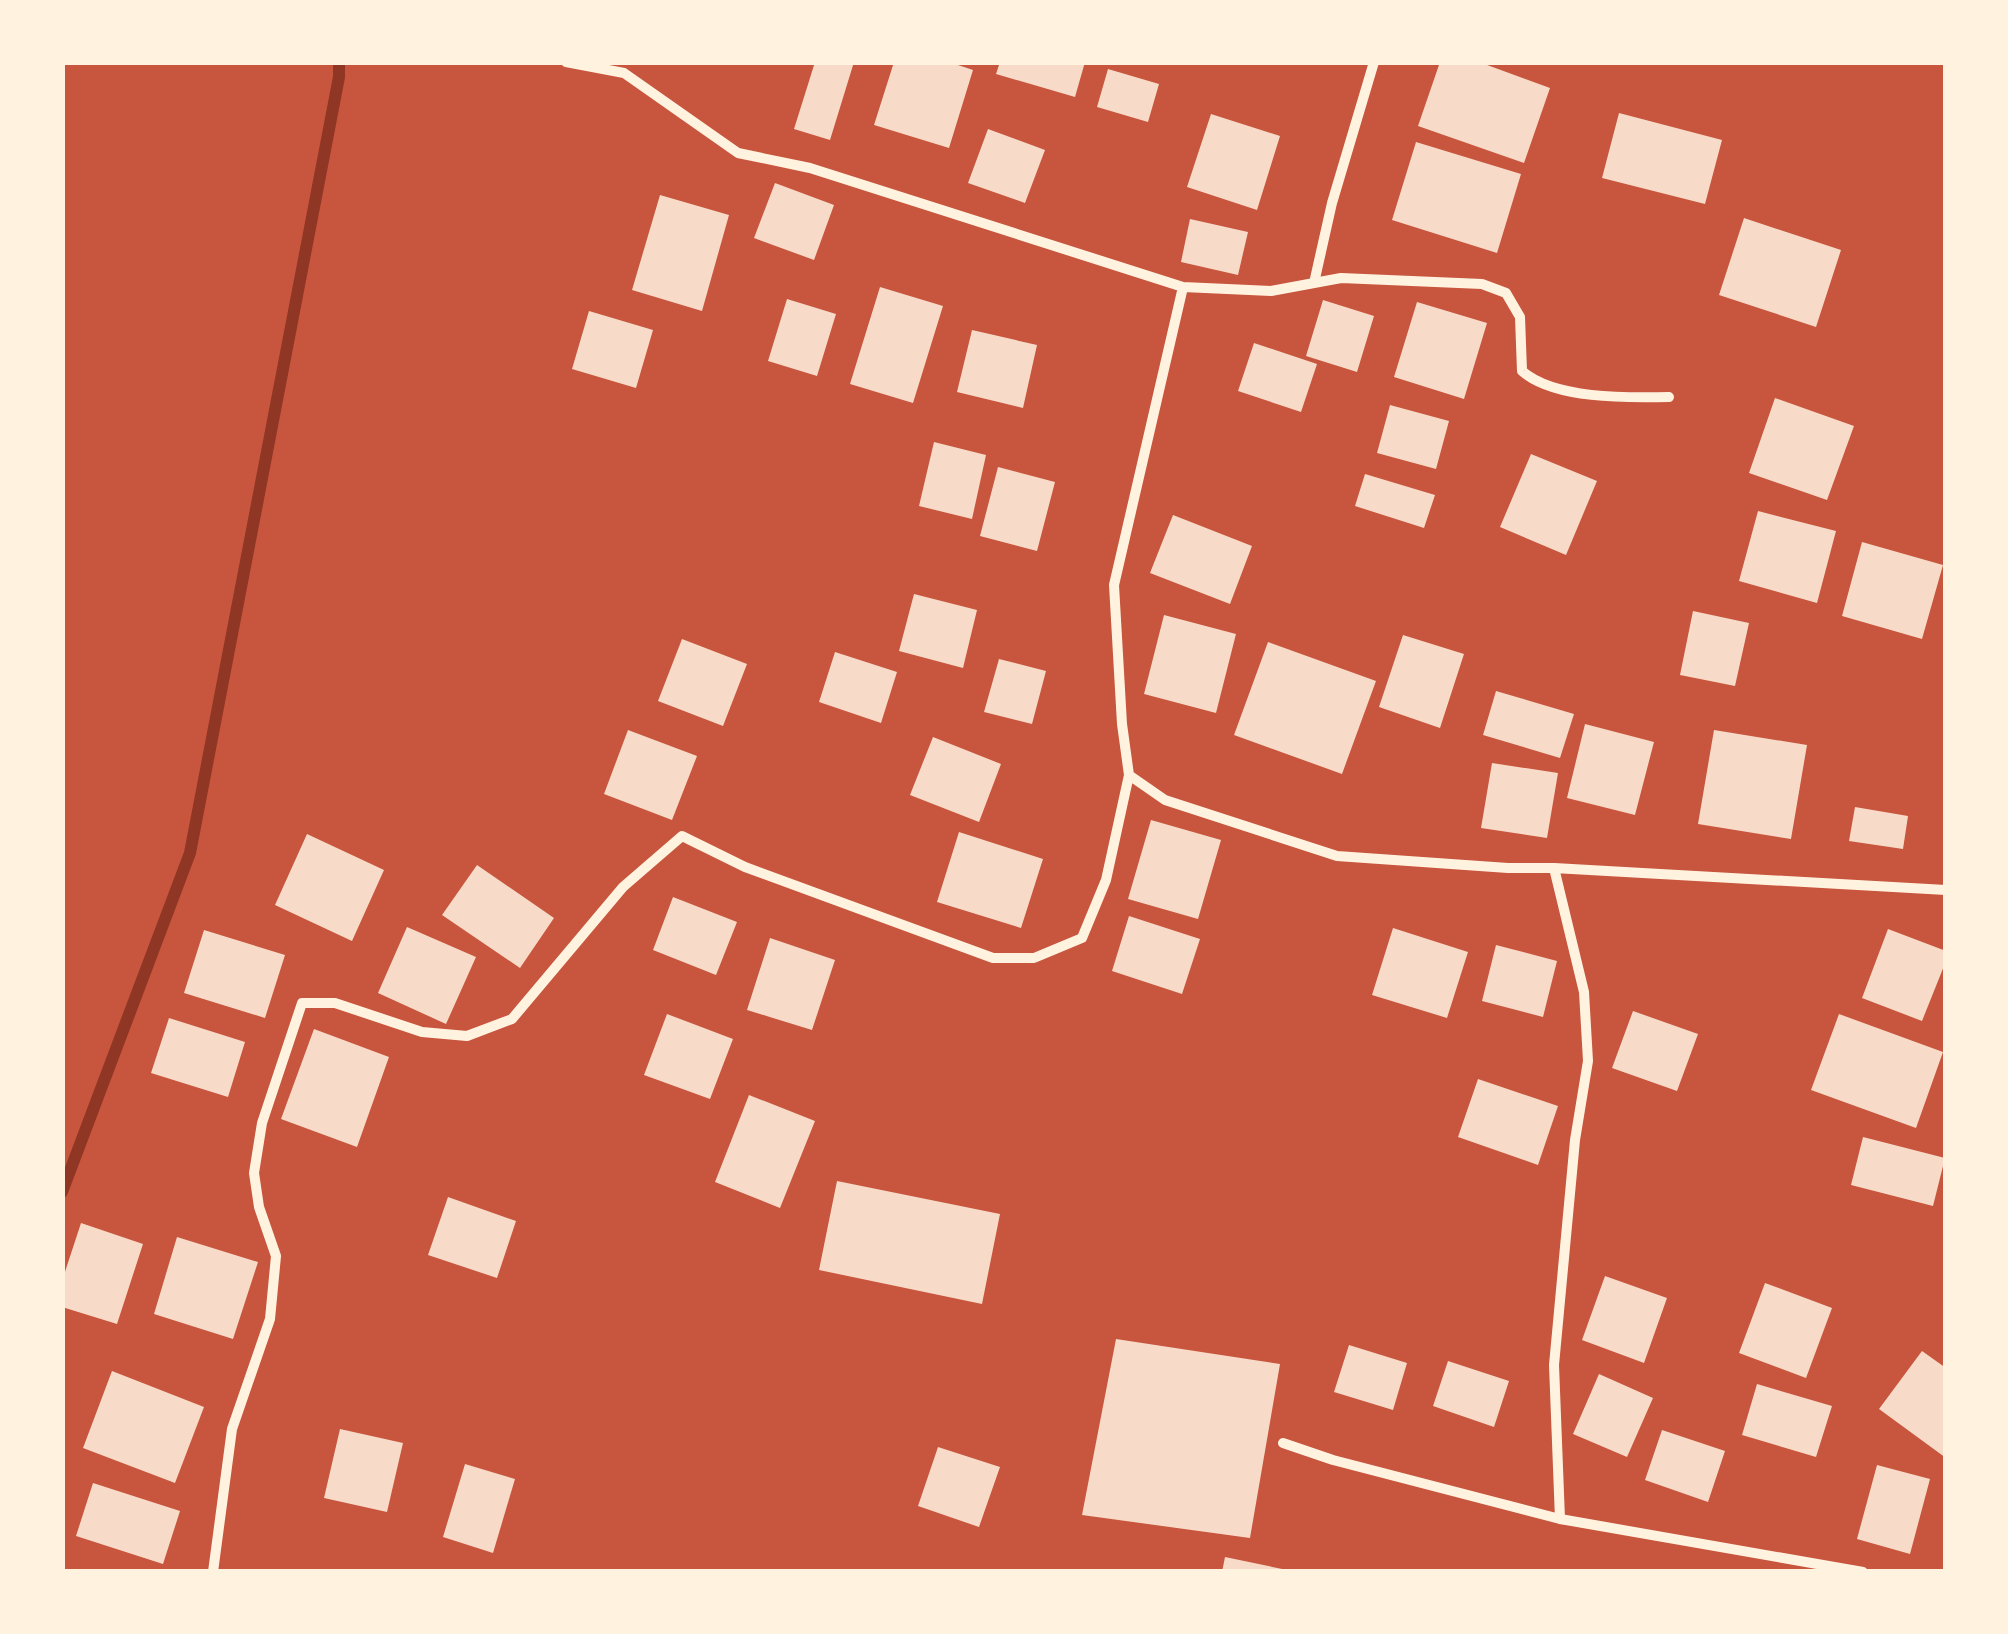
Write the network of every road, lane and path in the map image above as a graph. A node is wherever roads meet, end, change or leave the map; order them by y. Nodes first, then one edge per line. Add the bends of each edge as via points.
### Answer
1 (566, 62) edge
2 (1374, 62) edge
3 (1314, 283) junction
4 (1184, 287) junction
5 (1669, 397) dead end
6 (1129, 775) junction
7 (1554, 868) junction
8 (1946, 890) edge
9 (1283, 1443) dead end
10 (1560, 1519) junction
11 (213, 1572) edge
12 (1863, 1572) edge

1 - 4 street via 624,73 738,153 810,168
2 - 3 street
3 - 4 street via 1271,290
3 - 5 street via 1341,278 1482,284 1506,293 1520,317 1522,371 1537,384
4 - 6 street via 1114,585
6 - 7 street via 1164,800 1337,856
6 - 11 street via 1106,880 1082,938 1034,958 993,958 745,867 682,836 622,888 512,1019 467,1036 422,1032 334,1003 302,1003 262,1123 254,1173 276,1256 270,1319 232,1429
7 - 8 street
7 - 10 street via 1584,992 1588,1061 1554,1364
9 - 10 street
10 - 12 street

